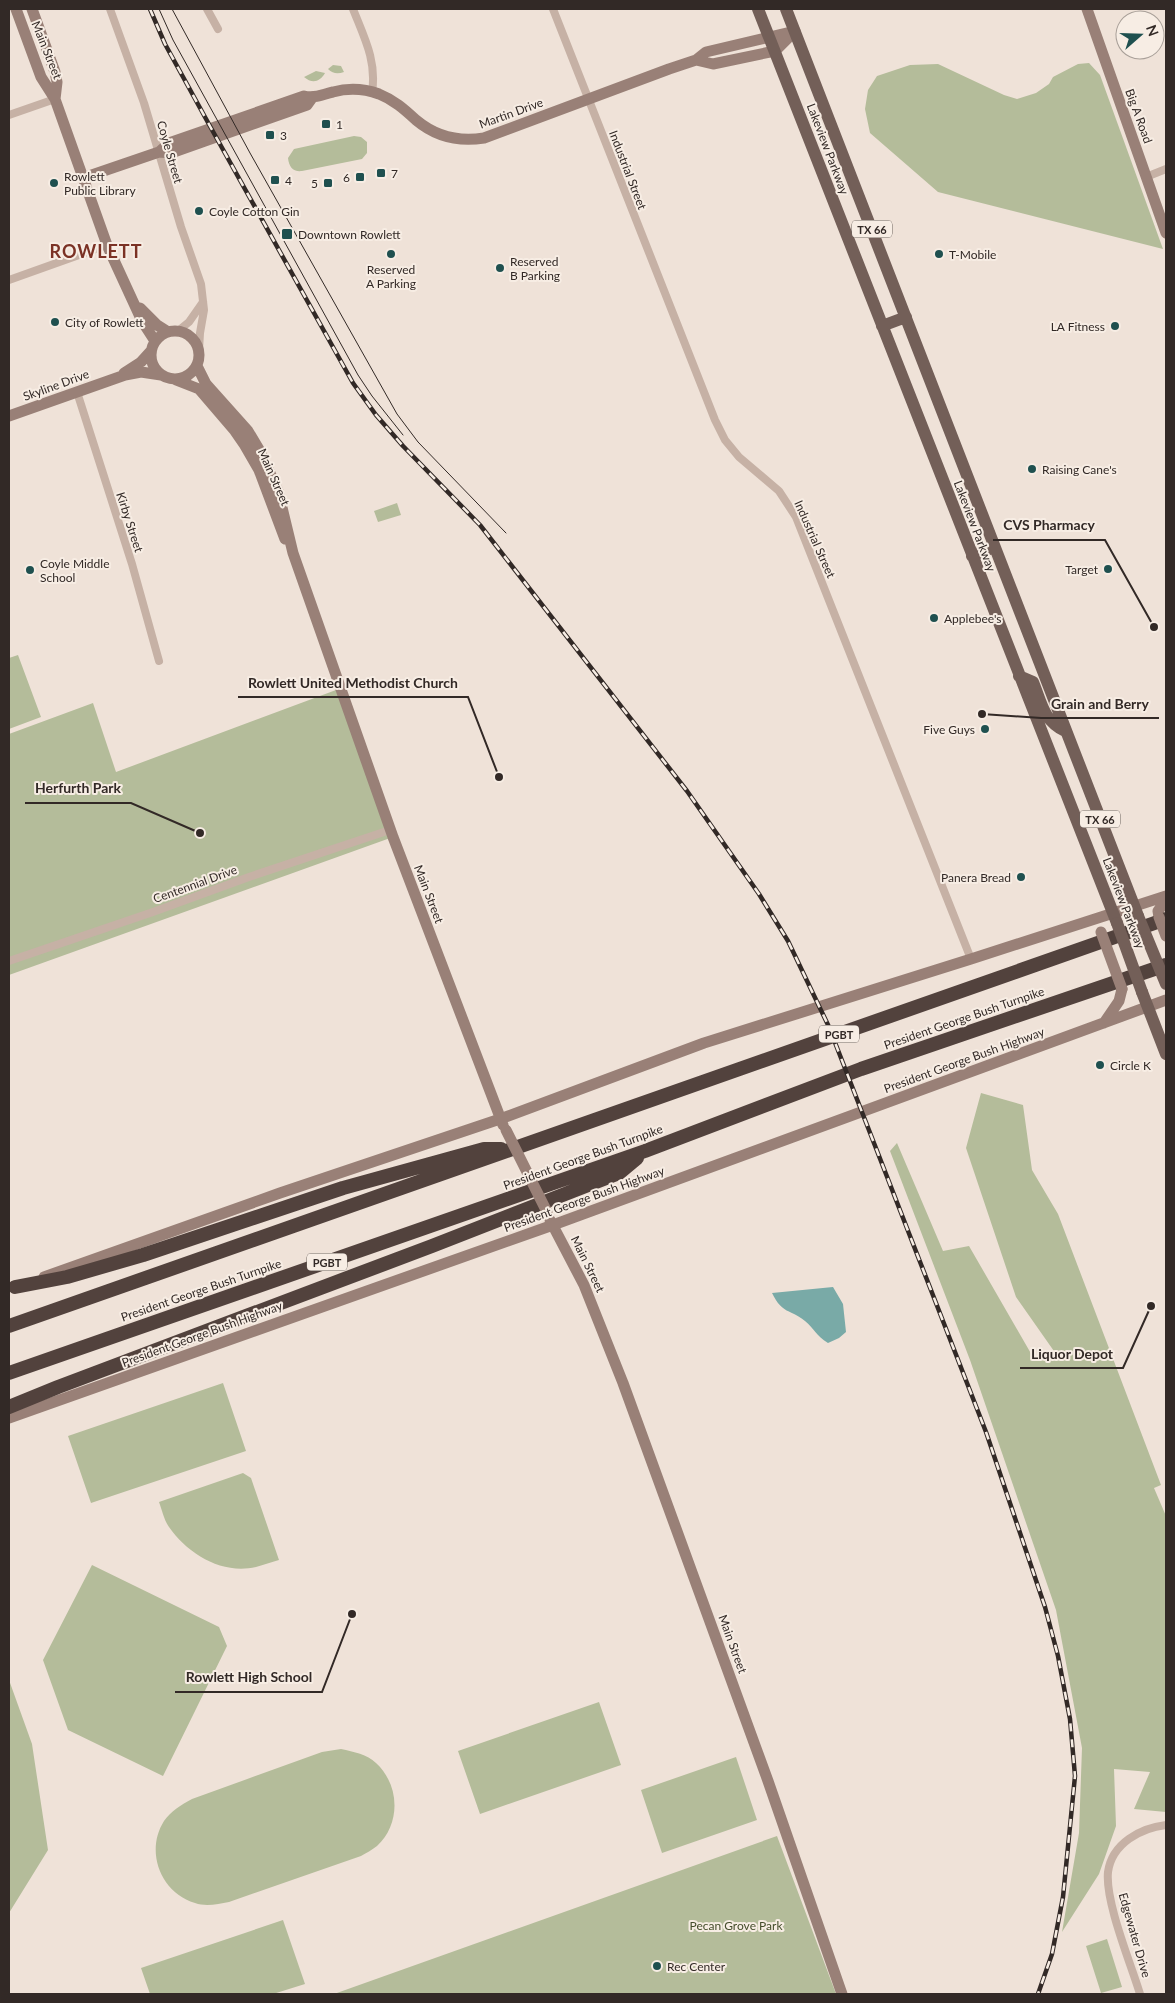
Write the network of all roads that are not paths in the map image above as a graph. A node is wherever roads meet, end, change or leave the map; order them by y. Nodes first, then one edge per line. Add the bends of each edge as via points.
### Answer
1 (16, 9) edge
2 (32, 9) edge
3 (110, 9) edge
4 (208, 9) edge
5 (353, 9) edge
6 (553, 9) edge
7 (758, 9) edge
8 (786, 9) edge
9 (1087, 9) edge
10 (218, 29) dead end
11 (795, 31) junction
12 (769, 37) junction
13 (775, 51) junction
14 (696, 60) junction
15 (372, 92) junction
16 (55, 99) junction
17 (588, 99) junction
18 (9, 115) edge
19 (159, 152) junction
20 (1166, 169) edge
21 (1146, 176) junction
22 (83, 178) junction
23 (1166, 233) edge
24 (107, 245) junction
25 (9, 280) edge
26 (132, 299) junction
27 (203, 302) junction
28 (906, 317) junction
29 (882, 326) junction
30 (173, 331) junction
31 (153, 346) junction
32 (200, 350) junction
33 (198, 366) junction
34 (161, 375) junction
35 (112, 379) junction
36 (176, 380) junction
37 (77, 392) junction
38 (9, 416) edge
39 (994, 547) junction
40 (294, 553) junction
41 (972, 556) junction
42 (159, 661) dead end
43 (1019, 676) junction
44 (1065, 731) junction
45 (390, 830) junction
46 (1166, 896) edge
47 (1166, 900) edge
48 (1136, 911) junction
49 (1115, 918) junction
50 (1162, 918) edge
51 (1085, 923) junction
52 (1166, 936) edge
53 (971, 960) junction
54 (9, 961) edge
55 (1166, 965) edge
56 (1166, 985) edge
57 (1166, 1000) edge
58 (1148, 1007) junction
59 (1104, 1023) junction
60 (1166, 1054) edge
61 (500, 1119) junction
62 (512, 1149) junction
63 (646, 1151) junction
64 (553, 1225) junction
65 (12, 1288) edge
66 (9, 1326) edge
67 (9, 1374) edge
68 (9, 1407) edge
69 (9, 1418) edge
70 (1166, 1825) edge
71 (842, 1994) edge
72 (1140, 1994) edge

1 - 16 street, Main Street via 41,77
2 - 16 street, Main Street via 55,72
3 - 19 street, Coyle Street
4 - 10 street
5 - 15 street via 373,63
6 - 17 street, Industrial Street
7 - 12 main road, Lakeview Parkway / TX 66
8 - 11 main road, Lakeview Parkway / TX 66
9 - 21 street, Big A Road
11 - 12 street, Martin Drive
11 - 13 street
11 - 28 main road, Lakeview Parkway / TX 66
12 - 13 main road, Lakeview Parkway / TX 66
12 - 14 street, Martin Drive via 706,52
13 - 14 street, Martin Drive via 713,64
13 - 29 main road, Lakeview Parkway / TX 66
14 - 17 street, Martin Drive
15 - 17 street, Martin Drive via 397,103 434,132 465,140 496,135
15 - 19 street, Martin Drive via 342,90 312,98 304,96 168,143
16 - 18 street
16 - 22 street, Main Street
17 - 53 street, Industrial Street via 720,431 739,457 779,491 796,517
19 - 22 street, Martin Drive
19 - 27 street, Coyle Street via 199,277
20 - 21 street
21 - 23 street, Big A Road
22 - 24 street, Main Street
24 - 25 street
24 - 26 street, Main Street
26 - 30 street, Main Street via 146,315
26 - 31 street, Main Street
27 - 30 street via 189,322
27 - 32 street, Coyle Street
28 - 29 main road
28 - 39 main road, Lakeview Parkway / TX 66
29 - 41 main road, Lakeview Parkway / TX 66
30 - 31 street
30 - 32 street, Main Street via 192,337
31 - 34 street, Main Street via 153,365
31 - 35 street, Skyline Drive via 141,362
32 - 33 street
33 - 36 street via 192,373
33 - 40 street, Main Street via 206,384 237,416 260,451 280,498
34 - 35 street, Skyline Drive via 141,372
34 - 36 street, Main Street
35 - 37 street, Skyline Drive
36 - 40 street, Main Street via 199,389 244,444 259,470 285,539
37 - 38 street, Skyline Drive
37 - 42 street, Kirby Street
39 - 41 main road
39 - 44 main road, Lakeview Parkway / TX 66
40 - 45 street, Main Street
41 - 43 main road, Lakeview Parkway / TX 66
43 - 44 main road via 1034,682 1047,718
43 - 49 main road, Lakeview Parkway / TX 66
44 - 48 main road, Lakeview Parkway / TX 66
45 - 54 street, Centennial Drive
45 - 61 street, Main Street
46 - 48 street
47 - 50 street via 1158,911
48 - 49 street
48 - 56 main road, Lakeview Parkway / TX 66, bridge
49 - 51 street
49 - 58 main road, Lakeview Parkway / TX 66, bridge
50 - 52 street, bridge
50 - 62 highway, President George Bush Turnpike / PGBT
51 - 53 street
51 - 59 street, bridge via 1095,926 1100,932 1122,989 1119,1001
53 - 61 street via 704,1043
55 - 63 highway, President George Bush Turnpike / PGBT via 861,1069
57 - 58 street, President George Bush Highway
58 - 59 street, President George Bush Highway
58 - 60 main road, Lakeview Parkway / TX 66
59 - 64 street, President George Bush Highway
61 - 64 street, Main Street, bridge
61 - 65 street
62 - 65 highway via 484,1149 362,1182 143,1255 67,1277
62 - 66 highway, President George Bush Turnpike / PGBT
63 - 67 highway, President George Bush Turnpike / PGBT
63 - 68 highway via 619,1172
64 - 69 street, President George Bush Highway
64 - 71 street, Main Street via 584,1285 620,1374
70 - 72 street, Edgewater Drive via 1138,1832 1126,1841 1117,1851 1108,1872 1113,1908

